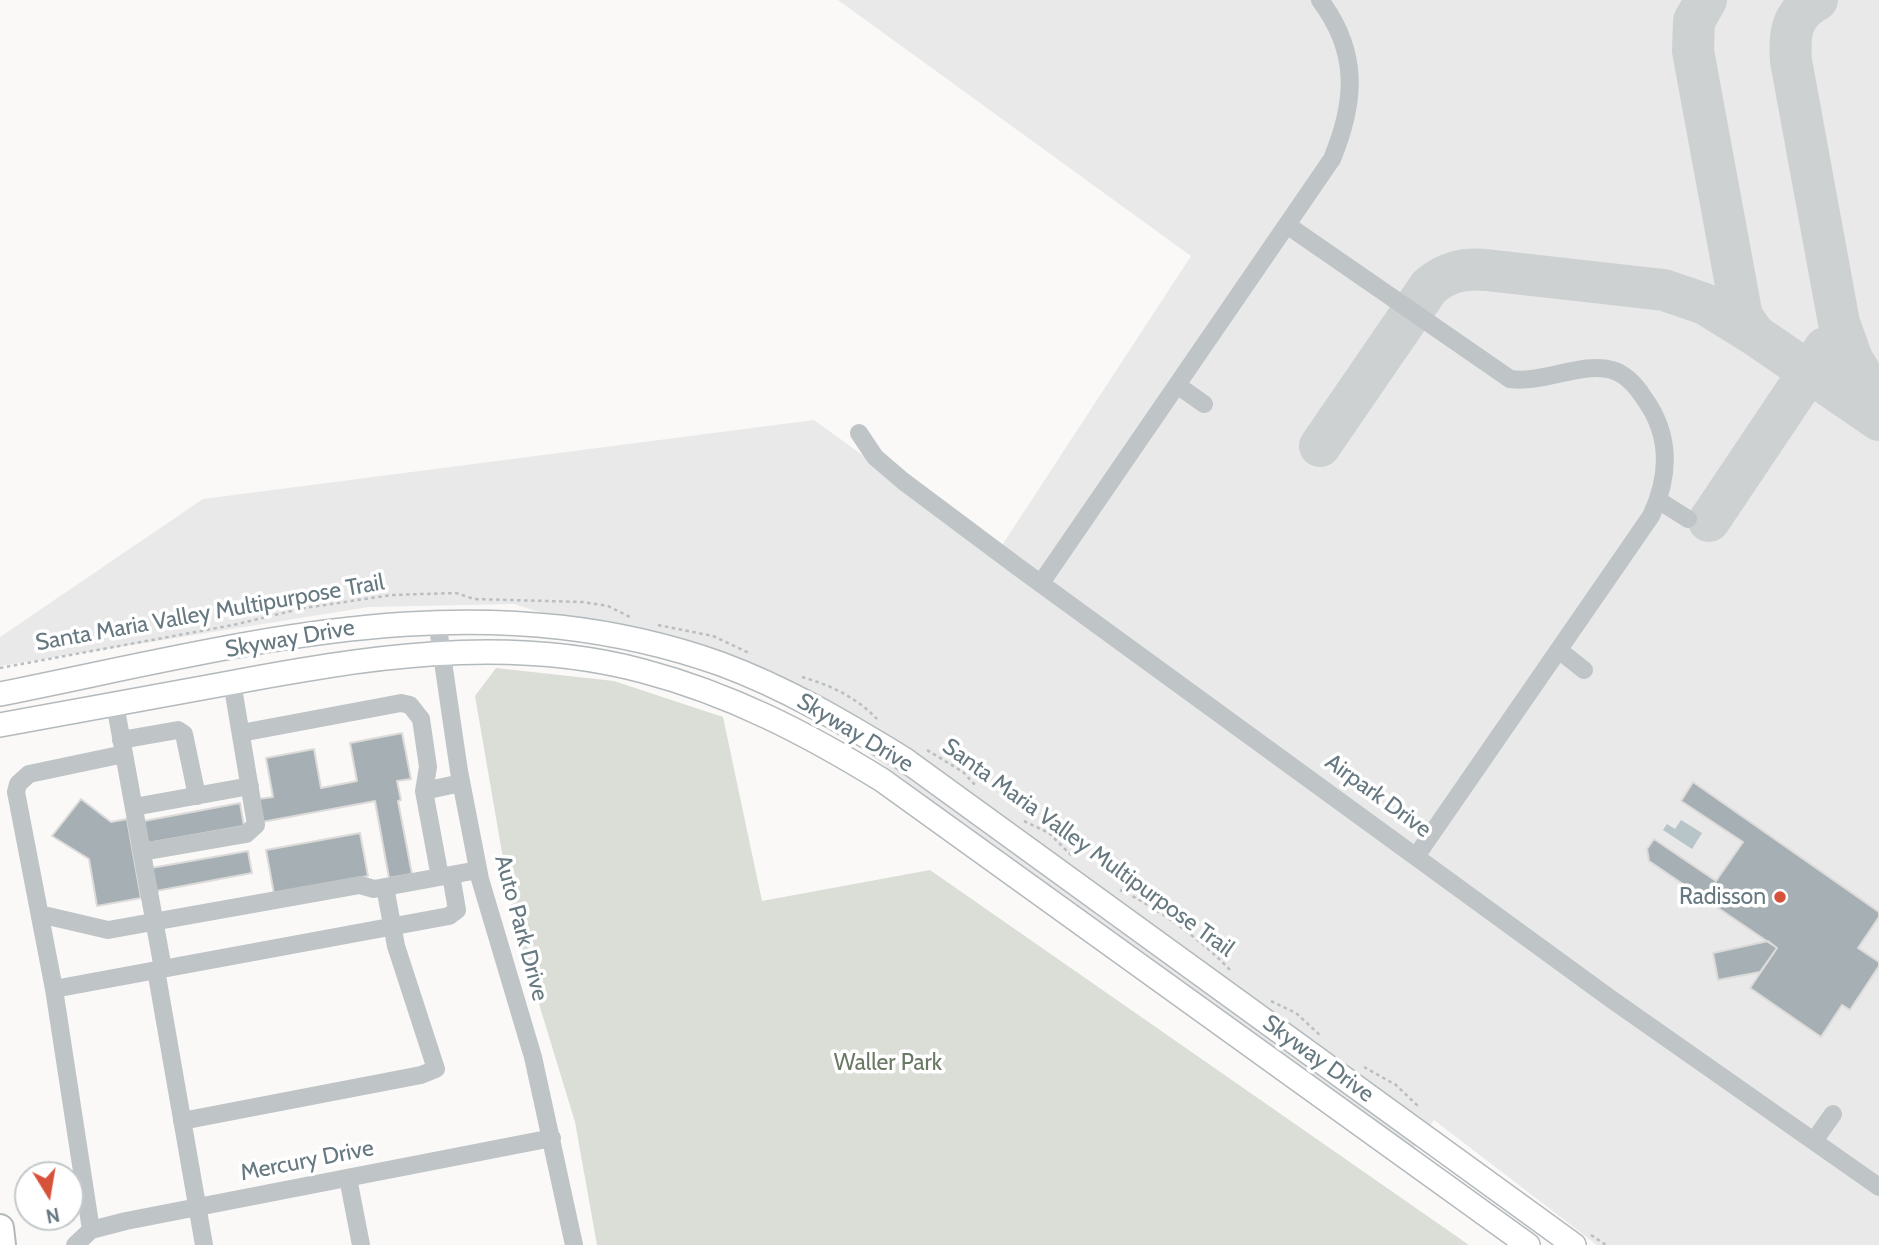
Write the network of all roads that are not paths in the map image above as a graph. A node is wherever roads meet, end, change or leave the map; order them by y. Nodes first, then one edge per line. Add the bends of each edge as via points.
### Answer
1 (1320, 0) edge
2 (1287, 225) junction
3 (1177, 385) junction
4 (1204, 404) dead end
5 (859, 433) dead end
6 (1658, 500) junction
7 (1688, 519) dead end
8 (1041, 583) junction
9 (437, 621) junction
10 (441, 651) junction
11 (1560, 651) junction
12 (1584, 670) dead end
13 (232, 682) junction
14 (0, 694) edge
15 (115, 704) junction
16 (0, 725) edge
17 (241, 733) junction
18 (123, 747) junction
19 (461, 783) junction
20 (250, 786) junction
21 (424, 791) junction
22 (197, 796) junction
23 (134, 807) junction
24 (142, 852) junction
25 (1417, 855) junction
26 (478, 870) junction
27 (446, 876) junction
28 (385, 887) junction
29 (40, 917) junction
30 (155, 922) junction
31 (392, 927) junction
32 (160, 970) junction
33 (54, 989) junction
34 (1833, 1114) dead end
35 (182, 1121) junction
36 (552, 1138) junction
37 (1814, 1141) junction
38 (348, 1178) junction
39 (1879, 1187) edge
40 (197, 1207) junction
41 (0, 1228) edge
42 (91, 1230) junction
43 (1582, 1240) edge
44 (75, 1244) edge
45 (2, 1245) edge
46 (204, 1245) edge
47 (360, 1245) edge
48 (574, 1245) edge
49 (1528, 1245) edge

1 - 2 street via 1335,20 1347,53 1351,88 1346,124 1332,159
2 - 3 street
2 - 6 street via 1510,379 1525,382 1596,369 1613,370 1630,381 1656,415 1665,441 1665,476
3 - 4 street
3 - 8 street
5 - 8 street, Airpark Drive via 875,457 902,481
6 - 7 street
6 - 11 street
8 - 25 street, Airpark Drive
9 - 10 street, Auto Park Drive
9 - 14 main road, Skyway Drive via 308,634
9 - 43 main road, Skyway Drive via 494,621 621,636 719,664 824,710 904,760
10 - 13 main road, Skyway Drive
10 - 19 street, Auto Park Drive
10 - 49 main road, Skyway Drive via 560,657 641,670 711,691 822,743 894,789
11 - 12 street
11 - 25 street
13 - 15 main road, Skyway Drive
13 - 17 street
15 - 16 main road, Skyway Drive
15 - 18 street
17 - 20 street
17 - 21 street via 410,705 421,719 428,767
18 - 22 street via 178,730 184,734
18 - 23 street
18 - 29 street via 29,774 18,784
19 - 21 street
19 - 26 street, Auto Park Drive
20 - 22 street
20 - 24 street via 256,825 252,831
21 - 27 street
22 - 23 street
23 - 24 street
24 - 30 street
25 - 37 street, Airpark Drive
26 - 27 street
26 - 36 street, Auto Park Drive
27 - 28 street
27 - 31 street via 457,904 454,914
28 - 30 street via 360,885
28 - 31 street
29 - 30 street via 108,930
29 - 33 street
30 - 32 street
31 - 32 street
31 - 35 street via 436,1069
32 - 33 street
32 - 35 street
33 - 42 street
34 - 37 street
35 - 40 street
36 - 38 street, Mercury Drive
36 - 48 street, Auto Park Drive
37 - 39 street, Airpark Drive
38 - 40 street, Mercury Drive
38 - 47 street
40 - 42 street, Mercury Drive
40 - 46 street
41 - 45 highway
42 - 44 street, Mercury Drive

